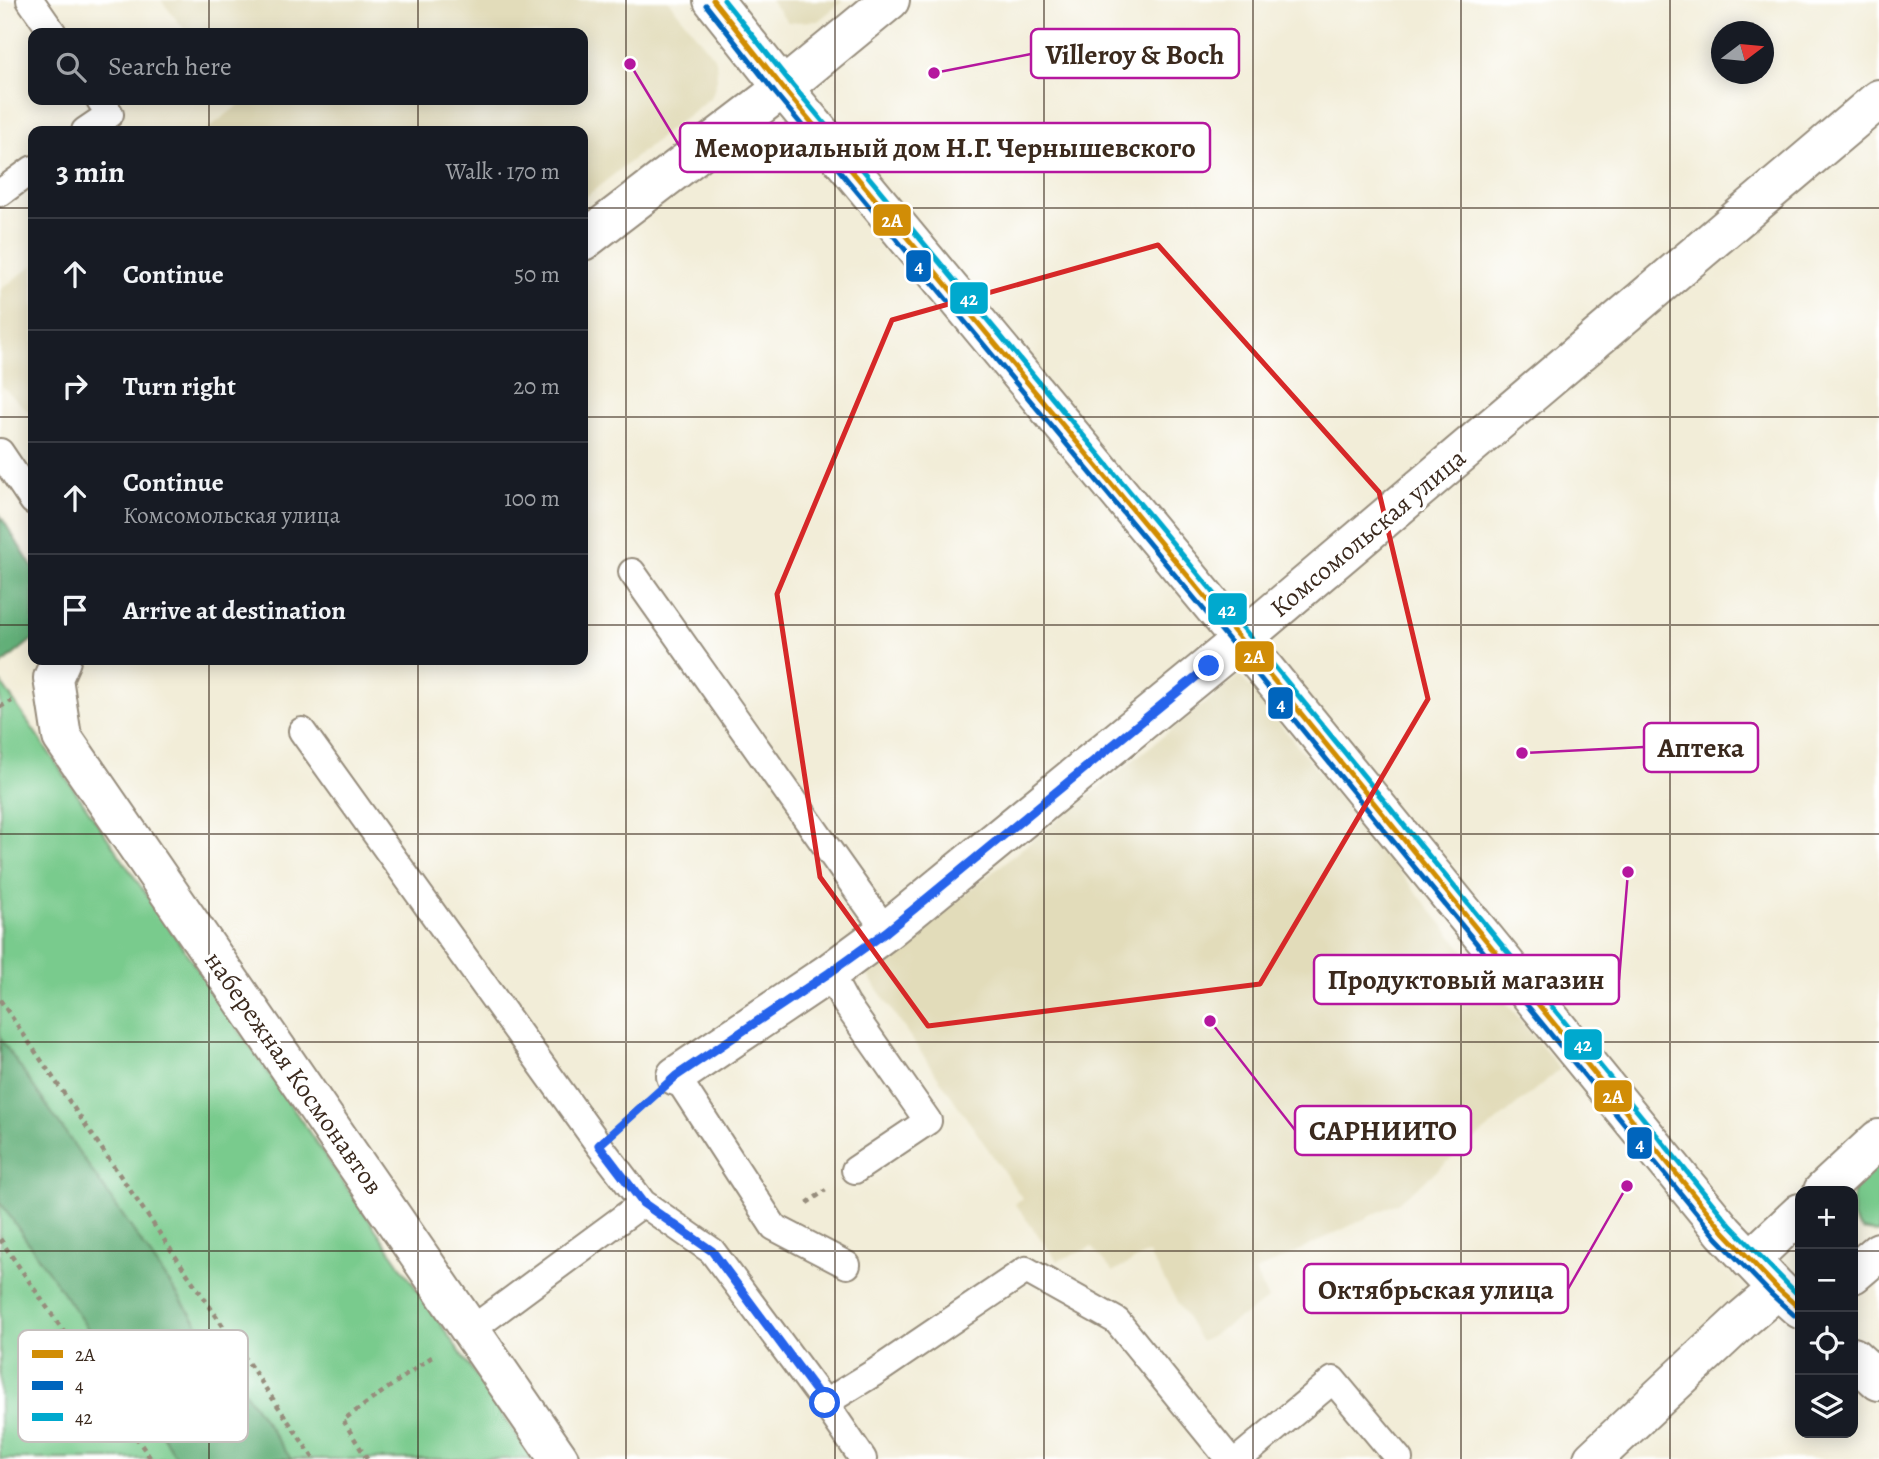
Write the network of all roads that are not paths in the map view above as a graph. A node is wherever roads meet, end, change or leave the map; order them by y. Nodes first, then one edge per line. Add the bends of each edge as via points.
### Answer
1 (30, 0) edge
2 (713, 0) edge
3 (890, 0) edge
4 (50, 28) edge
5 (783, 88) junction
6 (1879, 99) edge
7 (104, 105) edge
8 (92, 126) edge
9 (28, 173) edge
10 (0, 193) edge
11 (588, 237) edge
12 (0, 453) edge
13 (28, 494) edge
14 (632, 572) dead end
15 (1241, 640) junction
16 (57, 669) edge
17 (302, 731) dead end
18 (886, 932) junction
19 (829, 973) junction
20 (676, 1076) joint
21 (1879, 1139) edge
22 (855, 1170) road end
23 (1828, 1186) edge
24 (643, 1203) junction
25 (1795, 1218) edge
26 (1879, 1252) edge
27 (1750, 1260) junction
28 (847, 1265) dead end
29 (1858, 1270) edge
30 (1789, 1299) edge
31 (471, 1330) junction
32 (1858, 1362) edge
33 (1879, 1381) edge
34 (825, 1403) junction
35 (559, 1459) edge
36 (863, 1459) edge
37 (1229, 1459) edge
38 (1239, 1459) edge
39 (1399, 1459) edge
40 (1593, 1459) edge

1 - 4 lane
2 - 5 street
3 - 5 street
5 - 11 street
5 - 15 street
6 - 15 street, Комсомольская улица
7 - 8 lane via 110,114
9 - 10 lane
12 - 13 lane
14 - 18 lane
15 - 18 street, Комсомольская улица
15 - 27 street
16 - 31 street, набережная Космонавтов via 61,737
17 - 24 lane
18 - 19 street, Комсомольская улица
19 - 20 street, Комсомольская улица
19 - 22 lane via 928,1121
20 - 28 lane via 774,1227
21 - 23 street
24 - 31 lane
24 - 34 lane via 712,1251
25 - 27 street
26 - 29 street
27 - 30 street
30 - 40 street via 1744,1318
31 - 35 street, набережная Космонавтов
32 - 33 street
34 - 36 lane
34 - 37 lane via 1026,1270 1117,1321
38 - 39 lane via 1333,1380

